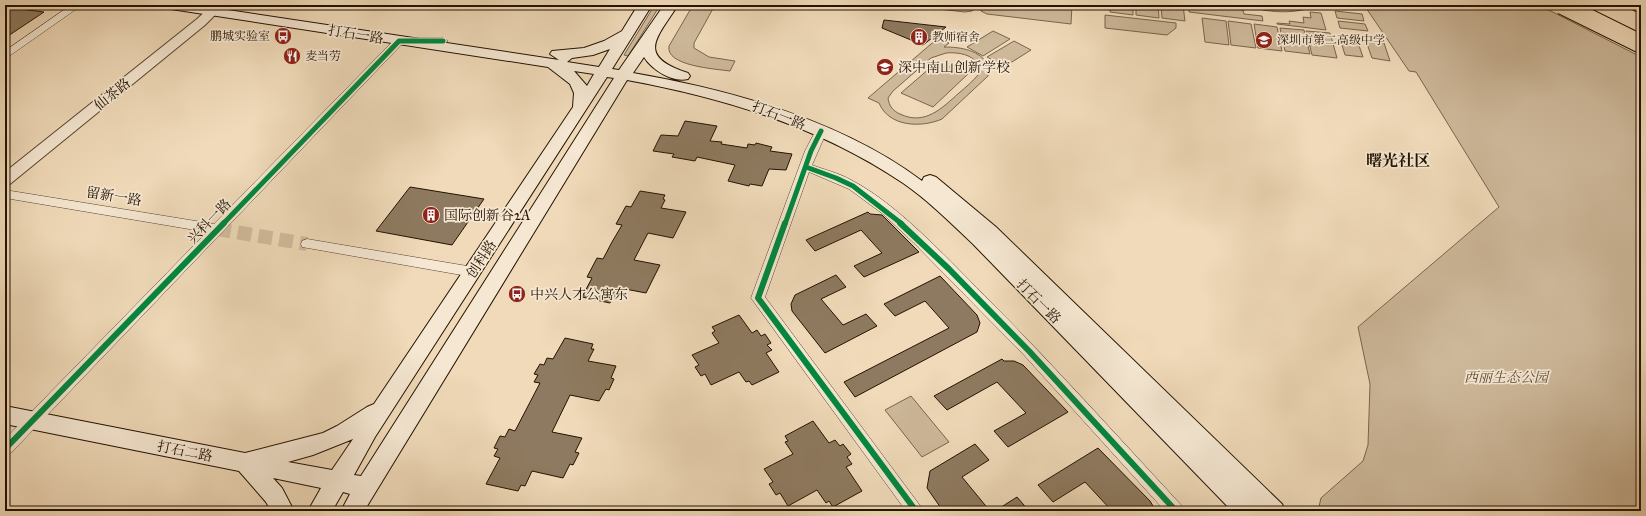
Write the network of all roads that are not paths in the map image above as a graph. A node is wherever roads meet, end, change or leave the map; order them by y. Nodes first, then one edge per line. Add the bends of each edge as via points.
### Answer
1 (77, 5) edge
2 (171, 5) edge
3 (645, 5) edge
4 (667, 5) edge
5 (1551, 5) edge
6 (1562, 5) edge
7 (1567, 5) edge
8 (1589, 5) edge
9 (1612, 5) edge
10 (1619, 5) edge
11 (213, 8) edge
12 (1641, 20) edge
13 (1641, 30) edge
14 (628, 31) junction
15 (443, 40) junction
16 (399, 41) junction
17 (648, 41) junction
18 (1641, 45) edge
19 (1641, 50) edge
20 (5, 56) edge
21 (569, 60) junction
22 (541, 62) junction
23 (606, 68) junction
24 (625, 71) junction
25 (682, 81) junction
26 (590, 109) junction
27 (821, 131) junction
28 (806, 167) junction
29 (5, 180) edge
30 (5, 194) edge
31 (217, 229) junction
32 (307, 244) tunnel mouth
33 (473, 272) junction
34 (388, 400) junction
35 (5, 415) edge
36 (33, 420) junction
37 (5, 449) edge
38 (245, 463) junction
39 (337, 481) junction
40 (366, 487) junction
41 (283, 511) edge
42 (319, 511) edge
43 (352, 511) edge
44 (916, 511) edge
45 (1176, 511) edge
46 (1247, 511) edge
47 (1274, 511) edge

1 - 20 street
2 - 11 main road, 打石一路
3 - 14 main road, 创科路
4 - 17 main road, 创科路
5 - 19 main road
6 - 18 highway, bridge
7 - 18 main road
8 - 13 highway
9 - 12 main road
10 - 12 main road
11 - 15 main road, 打石一路
11 - 16 main road, 打石一路
11 - 29 street, 仙茶路 via 201,22
14 - 21 main road via 614,42 596,50 558,54
14 - 23 main road, 创科路
15 - 16 street
15 - 21 main road, 打石一路
16 - 22 main road, 打石一路
16 - 31 street, 兴科一路
17 - 24 main road, 创科路
17 - 25 main road via 647,50 655,62
21 - 23 main road, 打石一路
22 - 23 main road, 打石一路
22 - 26 main road via 564,71 575,80
23 - 24 main road, 打石一路
23 - 26 main road, 创科路
24 - 25 main road, 打石一路
24 - 26 main road, 创科路
25 - 26 main road via 638,87
25 - 27 main road, 打石一路
25 - 47 main road, 打石一路 via 757,94 830,122 883,150 942,190 990,231
26 - 33 main road, 创科路
26 - 40 main road, 创科路
27 - 28 street
27 - 46 main road, 打石一路 via 890,167 946,208
28 - 44 street via 758,298
28 - 45 street via 853,186 926,246 1008,328
30 - 31 street, 留新一路
31 - 36 street, 兴科一路
32 - 33 street
33 - 34 main road, 创科路
34 - 38 main road via 359,424 334,438
34 - 39 main road, 创科路
35 - 36 main road, 打石二路
36 - 37 street, 兴科一路
36 - 38 main road, 打石二路
38 - 39 main road, 打石二路
38 - 41 main road via 274,495
39 - 40 main road, 打石二路
39 - 42 main road, 创科路
40 - 43 main road, 创科路

